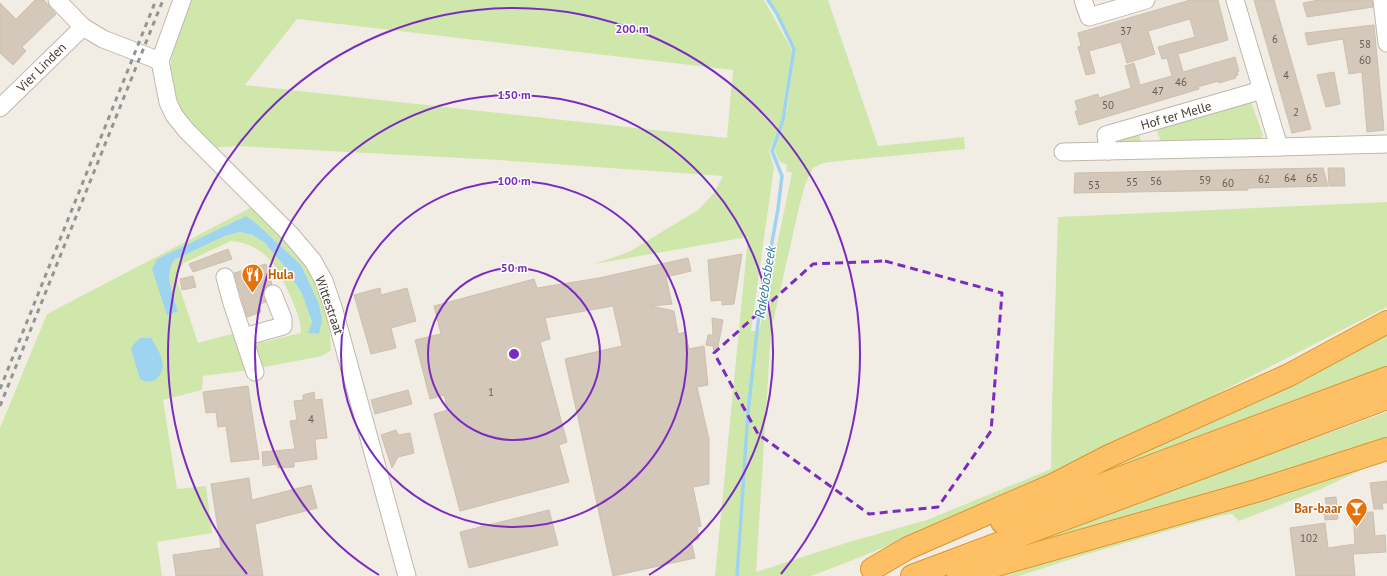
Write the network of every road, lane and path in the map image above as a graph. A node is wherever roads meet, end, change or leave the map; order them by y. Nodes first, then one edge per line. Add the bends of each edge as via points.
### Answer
1 (57, 0) edge
2 (182, 0) edge
3 (1083, 0) edge
4 (1146, 0) edge
5 (1235, 0) edge
6 (1382, 0) edge
7 (83, 27) junction
8 (1387, 43) edge
9 (160, 61) junction
10 (1262, 90) junction
11 (0, 108) edge
12 (1387, 144) edge
13 (1279, 147) junction
14 (1108, 151) junction
15 (1063, 152) dead end
16 (225, 277) dead end
17 (272, 294) dead end
18 (1387, 322) edge
19 (244, 336) junction
20 (255, 372) dead end
21 (1387, 378) edge
22 (1387, 398) edge
23 (1387, 449) edge
24 (864, 573) edge
25 (407, 576) edge
26 (912, 576) edge
27 (958, 576) edge

1 - 7 street
2 - 9 street
3 - 4 street via 1089,16
5 - 10 street
6 - 8 street
7 - 9 street via 103,39
7 - 11 street, Vier Linden
9 - 25 street, Wittestraat via 166,97 174,115 291,235 313,261 324,281
10 - 13 street
10 - 14 street, Hof ter Melle via 1106,135
12 - 13 street, Hof ter Melle
13 - 14 street, Hof ter Melle
14 - 15 street, Hof ter Melle
16 - 19 street
17 - 19 street via 283,319 283,326
18 - 24 highway via 1289,375 1109,456 1055,484 908,548
19 - 20 street
21 - 24 highway
22 - 26 highway
23 - 27 highway via 1256,491

